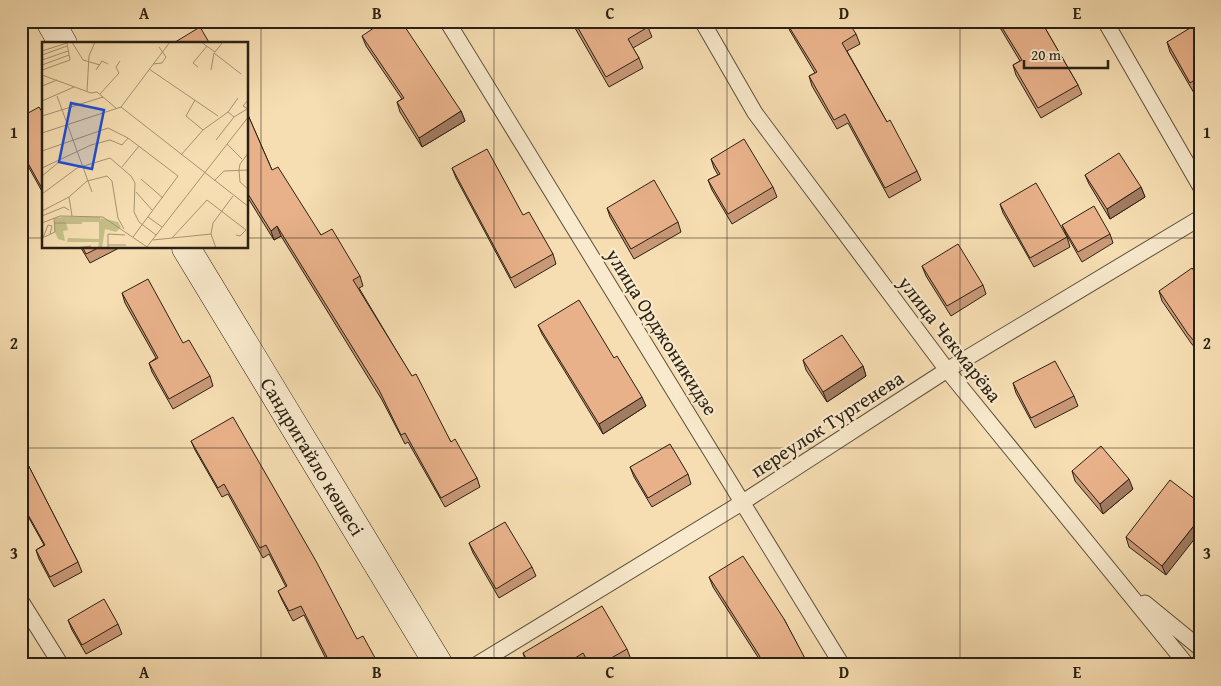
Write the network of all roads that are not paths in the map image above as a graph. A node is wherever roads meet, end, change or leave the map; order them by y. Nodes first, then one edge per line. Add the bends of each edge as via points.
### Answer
1 (50, 21) edge
2 (447, 21) edge
3 (702, 21) edge
4 (1105, 21) edge
5 (62, 42) edge
6 (1200, 186) edge
7 (1200, 218) edge
8 (187, 249) edge
9 (947, 370) junction
10 (743, 502) junction
11 (1119, 582) junction
12 (21, 601) edge
13 (1200, 648) edge
14 (61, 665) edge
15 (439, 665) edge
16 (476, 665) edge
17 (842, 665) edge
18 (1187, 665) edge

1 - 5 street
2 - 10 lane, улица Орджоникидзе
3 - 9 lane, улица Чекмарёва via 755,113
4 - 6 lane
7 - 9 lane, переулок Тургенева
8 - 15 street, Сандригайло көшесі
9 - 10 lane, переулок Тургенева
9 - 11 lane, улица Чекмарёва
10 - 16 lane, переулок Тургенева
10 - 17 lane, улица Орджоникидзе
11 - 13 lane
11 - 18 lane, улица Чекмарёва
12 - 14 lane

